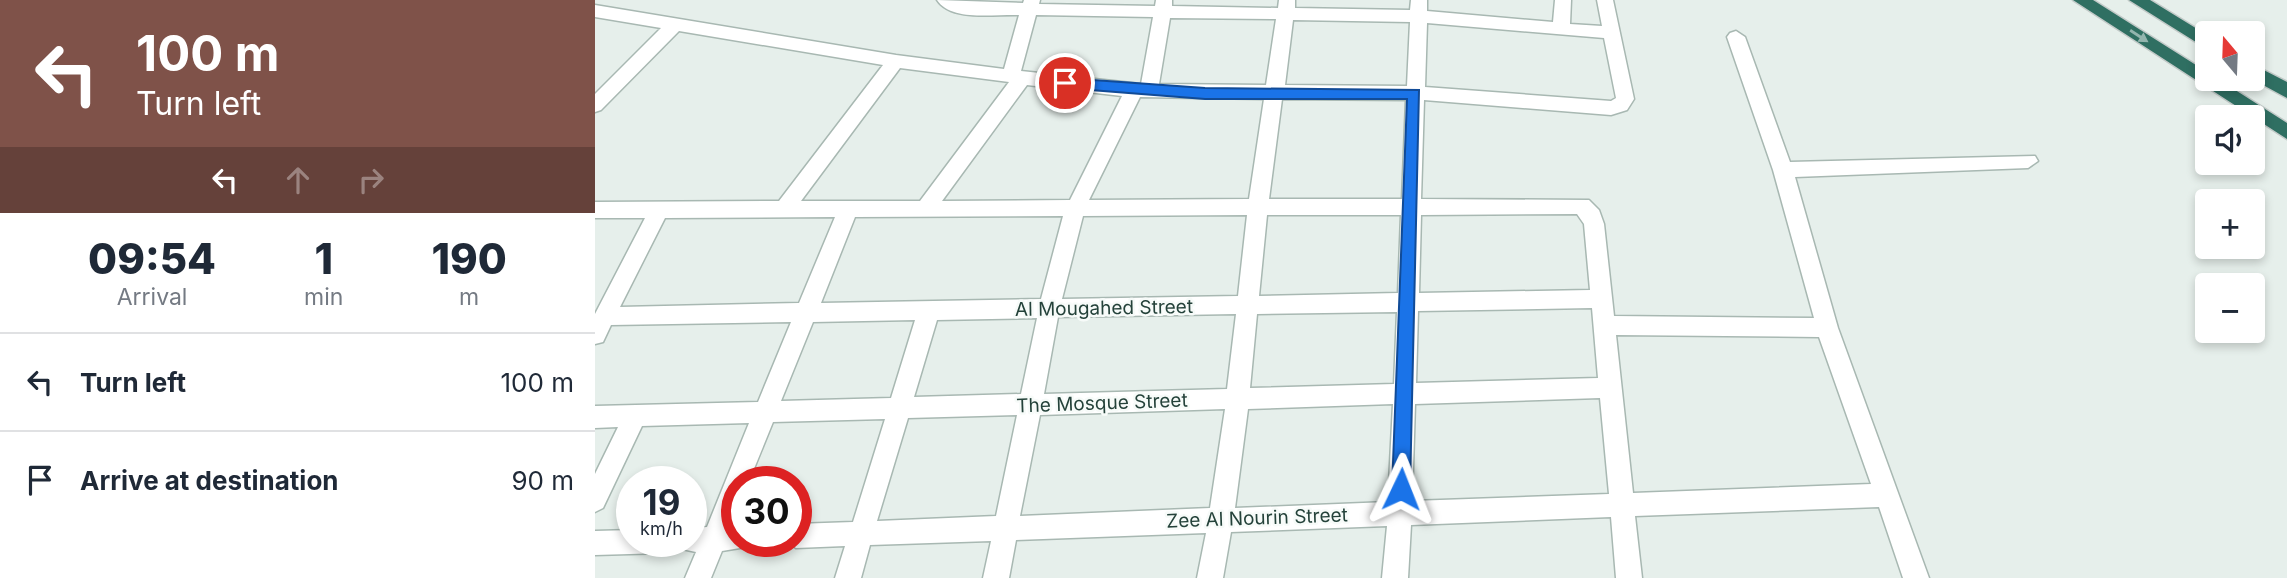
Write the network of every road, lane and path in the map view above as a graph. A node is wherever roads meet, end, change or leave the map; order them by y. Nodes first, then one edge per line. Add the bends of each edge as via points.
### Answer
1 (945, 0) edge
2 (1563, 0) edge
3 (1605, 0) edge
4 (2081, 0) edge
5 (2137, 0) edge
6 (1031, 4) edge
7 (1163, 6) edge
8 (1287, 7) edge
9 (1419, 8) edge
10 (595, 11) edge
11 (675, 24) junction
12 (1561, 29) junction
13 (1613, 33) junction
14 (2195, 36) edge
15 (1736, 37) dead end
16 (897, 61) junction
17 (1017, 77) junction
18 (2265, 78) edge
19 (1142, 90) junction
20 (2287, 91) edge
21 (1414, 93) junction
22 (1276, 94) junction
23 (595, 105) edge
24 (2287, 132) edge
25 (2028, 161) dead end
26 (1783, 170) junction
27 (1410, 204) junction
28 (1258, 205) junction
29 (785, 208) junction
30 (849, 208) junction
31 (926, 208) junction
32 (659, 209) junction
33 (1075, 209) junction
34 (595, 210) edge
35 (1602, 299) junction
36 (1407, 302) junction
37 (1250, 305) junction
38 (1049, 309) junction
39 (929, 310) junction
40 (806, 312) junction
41 (605, 316) junction
42 (1604, 325) junction
43 (1827, 328) junction
44 (595, 335) edge
45 (1610, 388) junction
46 (1404, 394) junction
47 (1238, 399) junction
48 (1030, 406) junction
49 (900, 408) junction
50 (766, 412) junction
51 (635, 416) junction
52 (595, 417) edge
53 (744, 466) edge
54 (1885, 495) junction
55 (595, 500) edge
56 (1622, 505) junction
57 (1401, 513) junction
58 (1222, 519) junction
59 (721, 522) edge
60 (1006, 528) junction
61 (862, 533) junction
62 (812, 535) edge
63 (714, 539) edge
64 (616, 542) edge
65 (595, 543) edge
66 (698, 578) edge
67 (849, 578) edge
68 (996, 578) edge
69 (1210, 578) edge
70 (1395, 578) edge
71 (1629, 578) edge
72 (1916, 578) edge

1 - 6 street via 960,8
2 - 12 street
3 - 13 street
4 -> 24 highway
5 - 14 highway
6 - 7 street
6 - 17 street
7 - 8 street
7 - 19 street
8 - 9 street
8 - 22 street
9 - 12 street
9 - 21 street
10 - 11 street
11 - 16 street
11 - 23 street
12 - 13 street
13 - 21 street via 1625,99 1615,107
15 - 26 street
16 - 17 street
16 - 29 street
17 - 19 street
17 - 31 street
18 - 20 highway
19 - 22 street
19 - 33 street
21 - 22 street
21 - 27 street
22 - 28 street
25 - 26 street
26 - 43 street
27 - 28 street
27 - 35 street via 1582,206 1594,224
27 - 36 street
28 - 33 street
28 - 37 street
29 - 30 street
29 - 32 street
30 - 31 street
30 - 40 street
31 - 33 street
32 - 34 street
32 - 41 street
33 - 38 street
35 - 36 street, Al Mougahed Street
35 - 42 street
36 - 37 street, Al Mougahed Street
36 - 46 street
37 - 38 street, Al Mougahed Street
37 - 47 street
38 - 39 street, Al Mougahed Street
38 - 48 street
39 - 40 street, Al Mougahed Street
39 - 49 street
40 - 41 street, Al Mougahed Street
40 - 50 street
41 - 44 street
42 - 43 street
42 - 45 street
43 - 54 street
45 - 46 street, The Mosque Street
45 - 56 street
46 - 47 street, The Mosque Street
46 - 57 street
47 - 48 street, The Mosque Street
47 - 58 street
48 - 49 street, The Mosque Street
48 - 60 street
49 - 50 street, The Mosque Street
49 - 61 street
50 - 51 street, The Mosque Street
50 - 53 street
51 - 52 street, The Mosque Street
51 - 55 street
54 - 56 street, Zee Al Nourin Street
54 - 72 street
56 - 57 street, Zee Al Nourin Street
56 - 71 street
57 - 58 street, Zee Al Nourin Street
57 - 70 street
58 - 60 street, Zee Al Nourin Street
58 - 69 street
59 - 63 street
60 - 61 street, Zee Al Nourin Street
60 - 68 street
61 - 62 street, Zee Al Nourin Street
61 - 67 street
63 - 66 street
64 - 65 street

